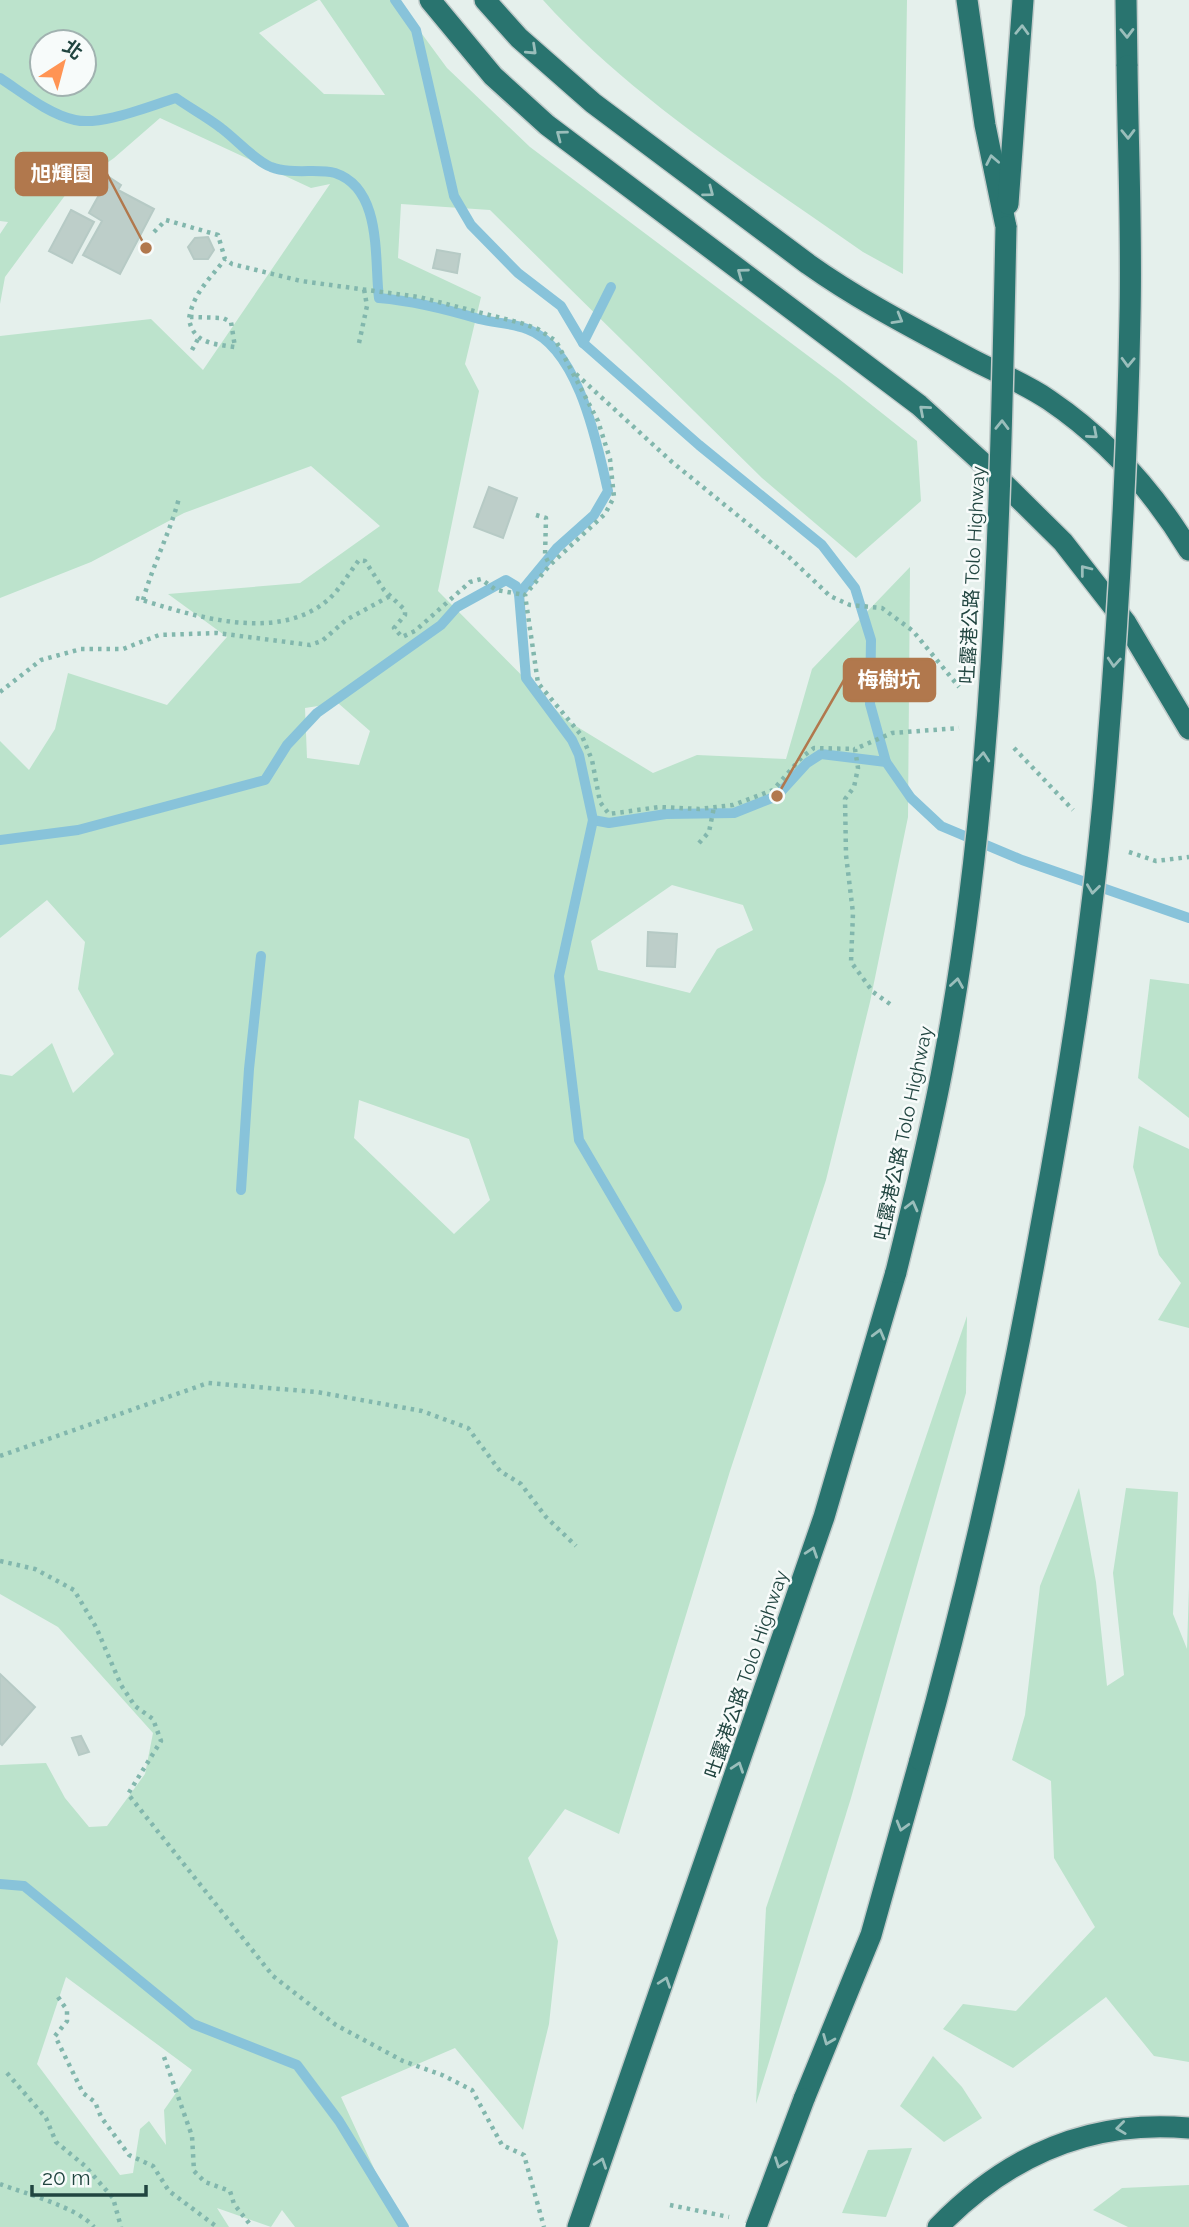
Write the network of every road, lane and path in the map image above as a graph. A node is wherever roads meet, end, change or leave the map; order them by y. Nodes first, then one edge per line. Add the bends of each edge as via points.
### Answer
1 (430, 0) edge
2 (485, 0) edge
3 (967, 0) edge
4 (1023, 0) edge
5 (1126, 0) edge
6 (1006, 227) junction
7 (154, 232) dead end
8 (225, 258) junction
9 (364, 289) junction
10 (190, 317) junction
11 (198, 339) junction
12 (359, 343) dead end
13 (192, 350) dead end
14 (576, 374) junction
15 (179, 498) dead end
16 (536, 515) dead end
17 (1189, 550) edge
18 (550, 565) junction
19 (525, 595) junction
20 (390, 596) junction
21 (136, 598) dead end
22 (143, 600) junction
23 (0, 692) edge
24 (965, 694) dead end
25 (966, 727) dead end
26 (1189, 729) edge
27 (1009, 743) dead end
28 (855, 749) junction
29 (714, 807) junction
30 (1079, 816) dead end
31 (699, 844) dead end
32 (1118, 849) dead end
33 (1189, 857) edge
34 (890, 1004) dead end
35 (0, 1456) edge
36 (576, 1546) dead end
37 (0, 1561) edge
38 (58, 1997) dead end
39 (164, 2057) dead end
40 (7, 2073) dead end
41 (1189, 2128) edge
42 (0, 2184) edge
43 (670, 2205) dead end
44 (736, 2218) dead end
45 (251, 2226) edge
46 (94, 2227) edge
47 (121, 2227) edge
48 (217, 2227) edge
49 (544, 2227) edge
50 (579, 2227) edge
51 (756, 2227) edge
52 (938, 2227) edge

26 -> 1 highway via 1126,623 1063,542 985,465 919,405 547,125 493,76
2 -> 17 highway via 519,38 593,103 841,288 1046,398 1088,429 1135,472
6 -> 3 highway
6 -> 4 highway, 吐露港公路 Tolo Highway
5 -> 51 highway, bridge via 1130,312 1122,551 1105,784 1067,1077 1026,1311 975,1551 920,1760 871,1935
50 -> 6 highway, 吐露港公路 Tolo Highway, bridge via 824,1517 896,1272 944,1060 981,777 999,542
7 - 8 path via 166,220 205,231 218,236
8 - 9 path via 232,264 302,281
8 - 10 path via 196,295
9 - 12 path via 367,306
9 - 14 path via 419,297 538,329 556,341
10 - 11 path via 191,333
10 - 11 path via 223,318 230,323 235,347
11 - 13 path
14 - 18 path via 610,459 614,497 605,514
14 - 24 path via 830,596 850,605 882,608 914,631
15 - 22 path
16 - 18 path via 546,518 545,556
18 - 19 path
19 - 20 path via 496,590 481,579 470,582 402,637 394,628 405,610
19 - 29 path via 538,683 582,737 600,802 609,814 659,807
20 - 22 path via 365,561 359,560 330,598 295,618 254,623
20 - 23 path via 310,645 217,633 159,635 122,649 81,649 41,660
21 - 22 path
25 - 28 path via 892,733
27 - 30 path
28 - 29 path via 814,748 773,790 749,801
28 - 34 path via 858,768 854,787 845,799 853,912 851,962 873,992
29 - 31 path via 709,832
32 - 33 path via 1156,861
35 - 36 path via 208,1383 317,1392 422,1411 468,1428 500,1471 521,1485 545,1517
37 - 49 path via 35,1569 74,1590 121,1685 135,1706 153,1719 161,1741 128,1794 273,1976 336,2025 403,2061 472,2090 502,2145 524,2155
38 - 48 path via 67,2010 66,2021 55,2036 83,2093 95,2102 129,2155 153,2166 169,2191
39 - 45 path via 192,2136 194,2171 205,2182 230,2191
40 - 47 path via 46,2118 56,2141 113,2198
41 -> 52 highway via 1125,2127 1089,2133 1055,2146 978,2190
42 - 46 path via 78,2215
43 - 44 path

